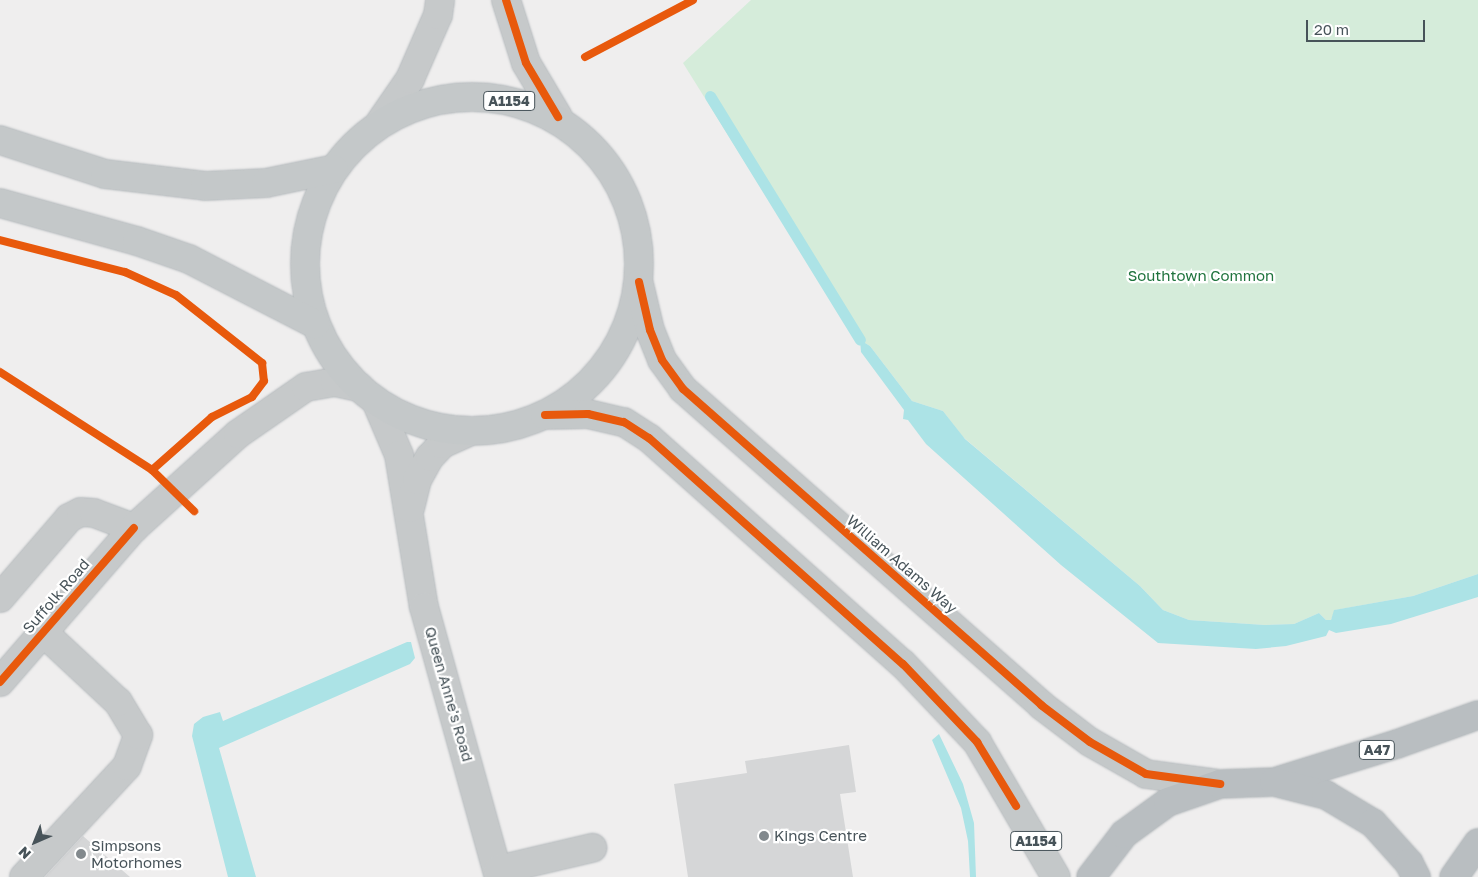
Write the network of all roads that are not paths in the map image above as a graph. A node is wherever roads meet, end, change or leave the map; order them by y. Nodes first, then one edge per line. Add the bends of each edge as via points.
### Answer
1 (440, 0) edge
2 (506, 0) edge
3 (558, 118) junction
4 (380, 124) junction
5 (0, 140) edge
6 (334, 169) junction
7 (0, 203) edge
8 (639, 282) junction
9 (315, 324) junction
10 (368, 394) junction
11 (544, 415) junction
12 (469, 432) junction
13 (407, 517) junction
14 (134, 528) junction
15 (0, 598) edge
16 (43, 632) junction
17 (0, 682) edge
18 (1478, 715) edge
19 (1274, 782) junction
20 (1220, 784) junction
21 (1478, 843) edge
22 (592, 848) dead end
23 (498, 873) edge
24 (24, 877) edge
25 (1056, 877) edge
26 (1091, 877) edge
27 (1416, 877) edge
28 (1454, 877) edge

1 - 4 street via 438,15 410,79
2 - 3 street via 526,63
3 - 4 main road, A1154 via 511,101 466,96 421,104
3 - 8 main road, A1154 via 592,142 620,186 636,233
4 - 6 main road, A1154 via 354,144
5 - 6 main road via 105,174 205,186 266,183
6 - 9 main road, A1154 via 315,204 306,244 306,284
7 - 9 main road via 189,259
8 - 11 main road, A1154 via 623,336 591,383
8 - 20 main road, William Adams Way / A1154 via 650,330 662,360 683,389 1041,705 1090,742 1146,774
9 - 10 main road, A1154 via 334,358
10 - 12 main road, A1154 via 404,417 436,428
10 - 13 street, Queen Anne's Road via 400,456
10 - 14 street, Suffolk Road via 334,382 306,387 238,434
11 - 12 main road, A1154 via 508,428
11 - 25 main road, A1154 via 588,414 624,422 649,438 903,664 977,742
12 - 13 street, Queen Anne's Road via 442,444 430,457 417,480
13 - 23 street, Queen Anne's Road via 424,607
14 - 15 street via 81,512 69,518
14 - 16 street, Suffolk Road
16 - 17 street, Suffolk Road
16 - 24 street via 118,702 138,735 127,766
18 - 19 highway, A47
19 - 20 highway
19 - 27 highway via 1326,795 1372,824 1409,864
20 - 26 highway via 1168,802 1153,812 1124,834
21 - 28 highway
22 - 23 street, Queen Anne's Road

